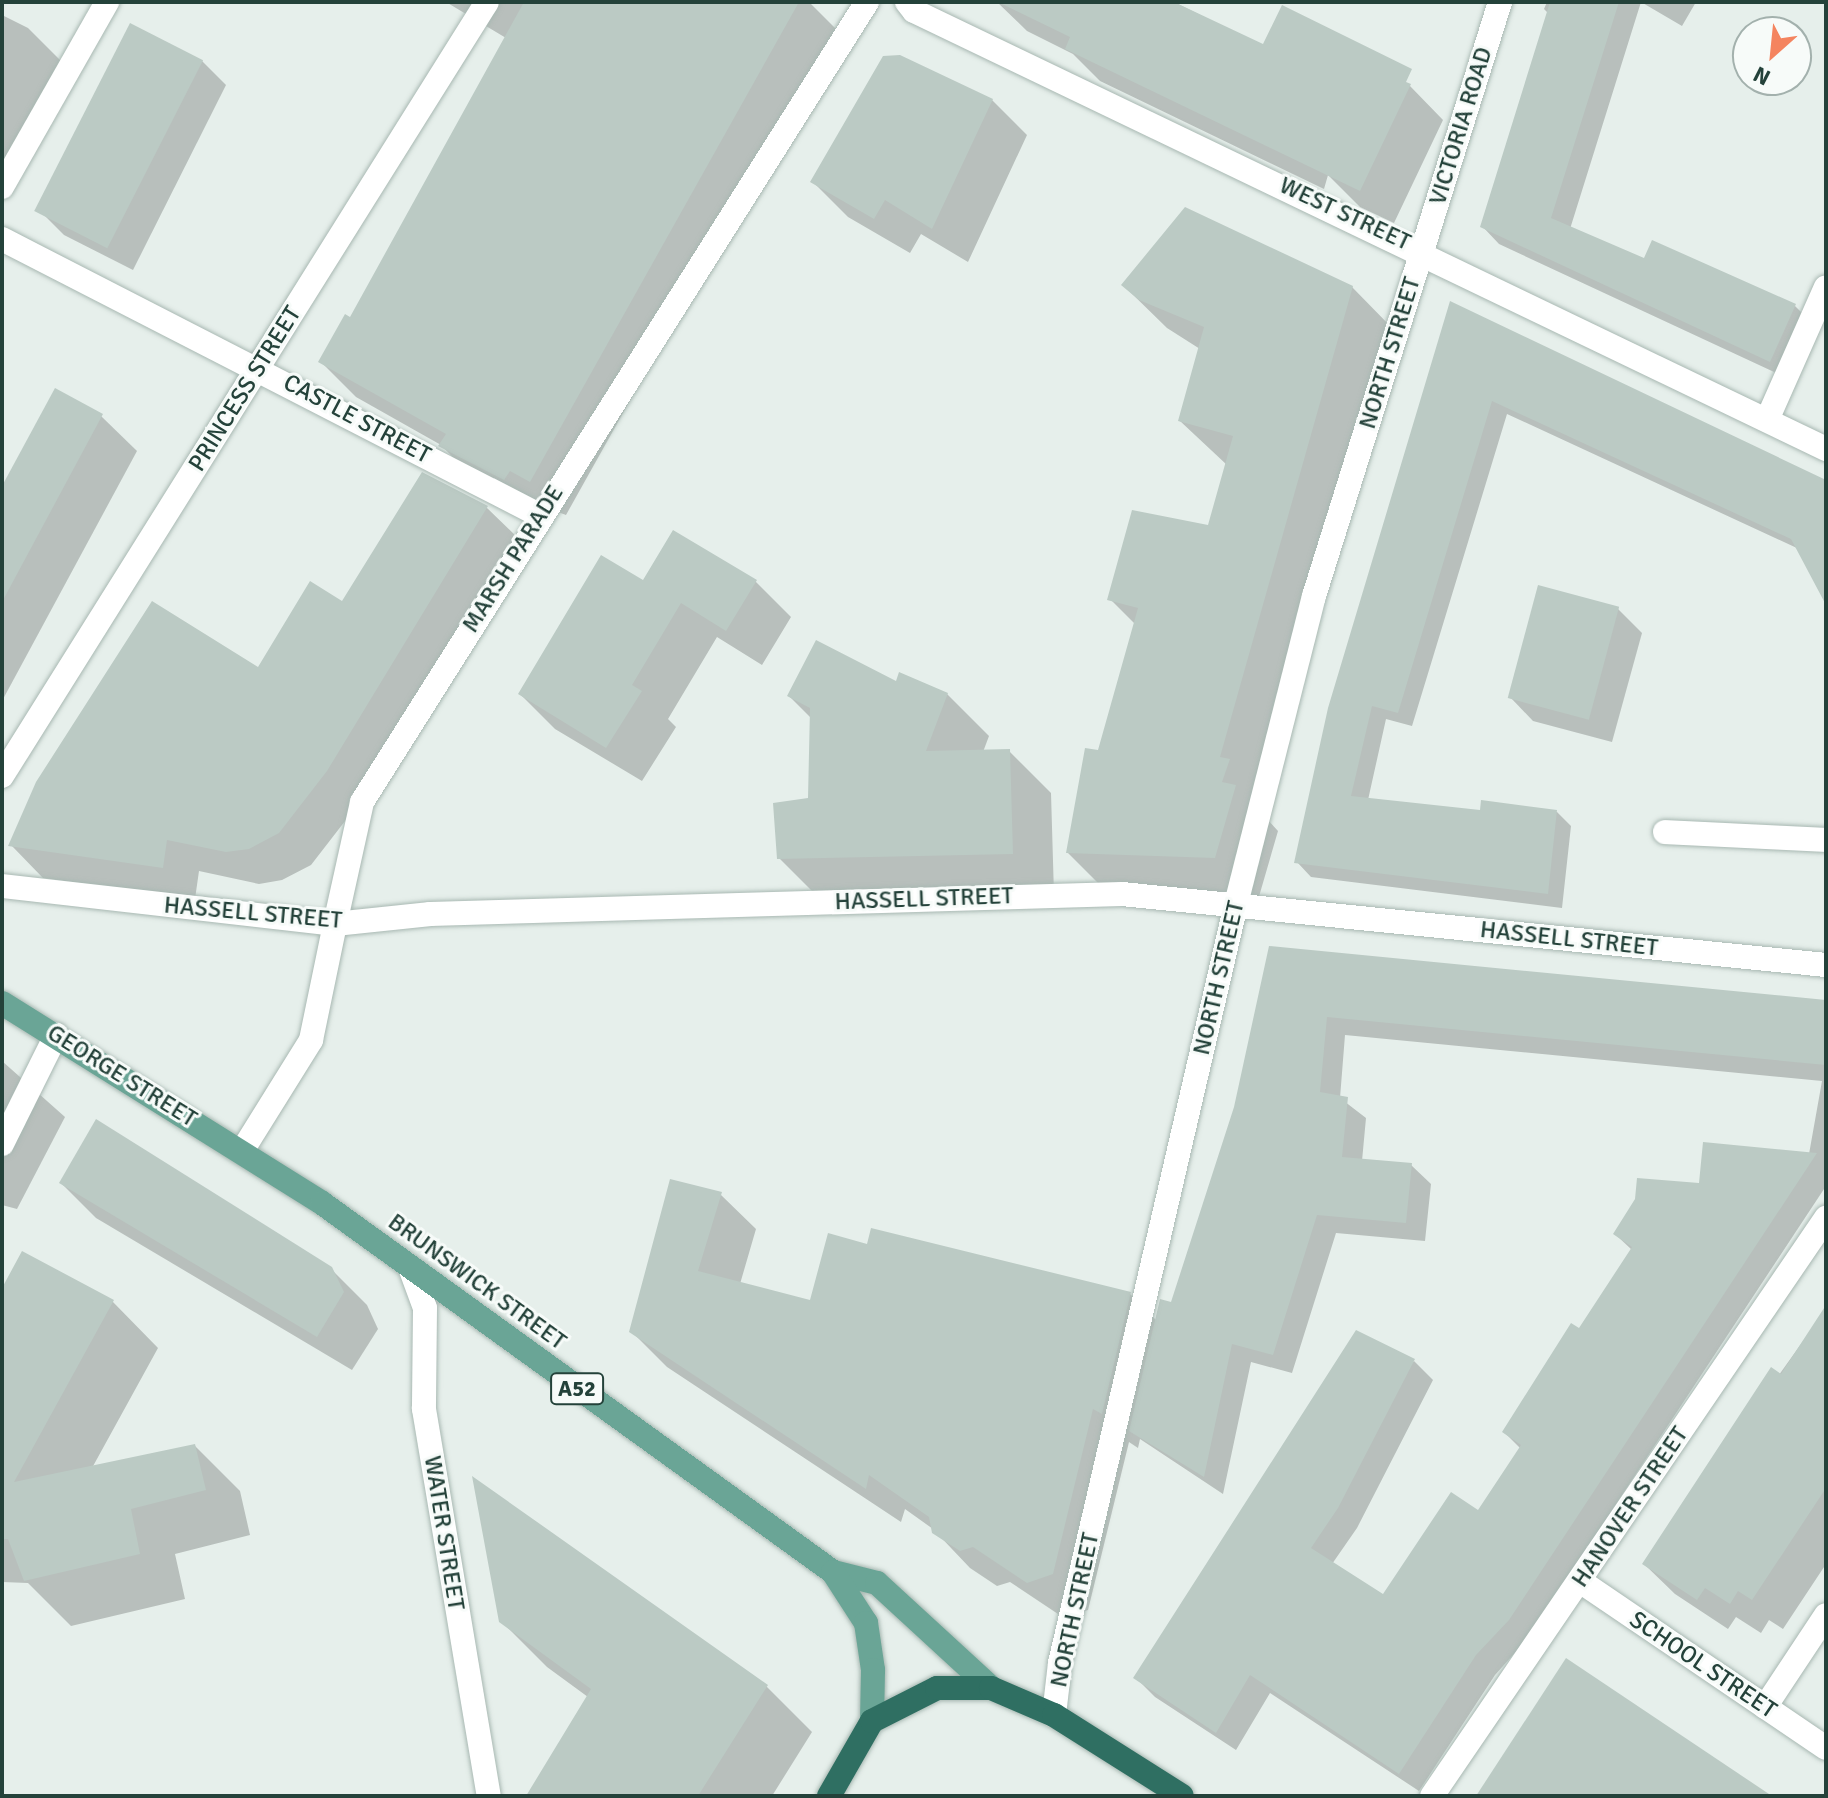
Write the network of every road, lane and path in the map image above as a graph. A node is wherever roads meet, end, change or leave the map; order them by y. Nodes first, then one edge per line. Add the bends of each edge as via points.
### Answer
1 (107, 2) edge
2 (487, 2) edge
3 (867, 2) edge
4 (907, 2) edge
5 (1500, 2) edge
6 (2, 187) edge
7 (2, 239) edge
8 (1422, 250) junction
9 (1826, 287) edge
10 (258, 367) junction
11 (1767, 420) junction
12 (1826, 449) edge
13 (539, 515) junction
14 (2, 776) edge
15 (1665, 832) dead end
16 (1826, 840) edge
17 (11, 889) edge
18 (1236, 904) junction
19 (335, 924) junction
20 (1826, 965) edge
21 (2, 1003) edge
22 (56, 1035) junction
23 (2, 1144) edge
24 (242, 1151) junction
25 (1826, 1218) edge
26 (411, 1270) junction
27 (833, 1572) junction
28 (1580, 1581) junction
29 (1826, 1615) edge
30 (991, 1688) junction
31 (1765, 1707) junction
32 (1054, 1715) junction
33 (872, 1721) junction
34 (1826, 1748) edge
35 (489, 1796) edge
36 (829, 1796) edge
37 (1182, 1796) edge
38 (1432, 1796) edge

1 - 6 street
2 - 10 street, PRINCESS STREET
3 - 13 street, MARSH PARADE
4 - 8 street, WEST STREET via 928,18
5 - 8 street, VICTORIA ROAD
7 - 10 street, CASTLE STREET
8 - 11 street, WEST STREET
8 - 18 street, NORTH STREET via 1314,596
9 - 11 street
10 - 13 street, CASTLE STREET
10 - 14 street, PRINCESS STREET
11 - 12 street, WEST STREET
13 - 19 street, MARSH PARADE via 362,802
15 - 16 street
17 - 19 street, HASSELL STREET
18 - 19 street, HASSELL STREET via 1122,894 430,914
18 - 20 street, HASSELL STREET
18 - 32 street, NORTH STREET via 1060,1663
19 - 24 street, MARSH PARADE via 311,1040
21 - 22 main road, GEORGE STREET / A52
22 - 23 street
22 - 24 main road, GEORGE STREET / A52
24 - 26 main road, BRUNSWICK STREET / A52
25 - 28 street, HANOVER STREET
26 - 27 main road, BRUNSWICK STREET / A52
26 - 35 street, WATER STREET via 425,1308 424,1409
27 - 30 main road, A52 via 877,1583
27 - 33 main road, A52 via 866,1623 873,1670
28 - 31 street, SCHOOL STREET
28 - 38 street, HANOVER STREET
29 - 31 street
30 - 32 highway, A52
30 - 33 highway, A52 via 937,1688
31 - 34 street, SCHOOL STREET
32 - 37 highway, A52
33 - 36 highway, A52

